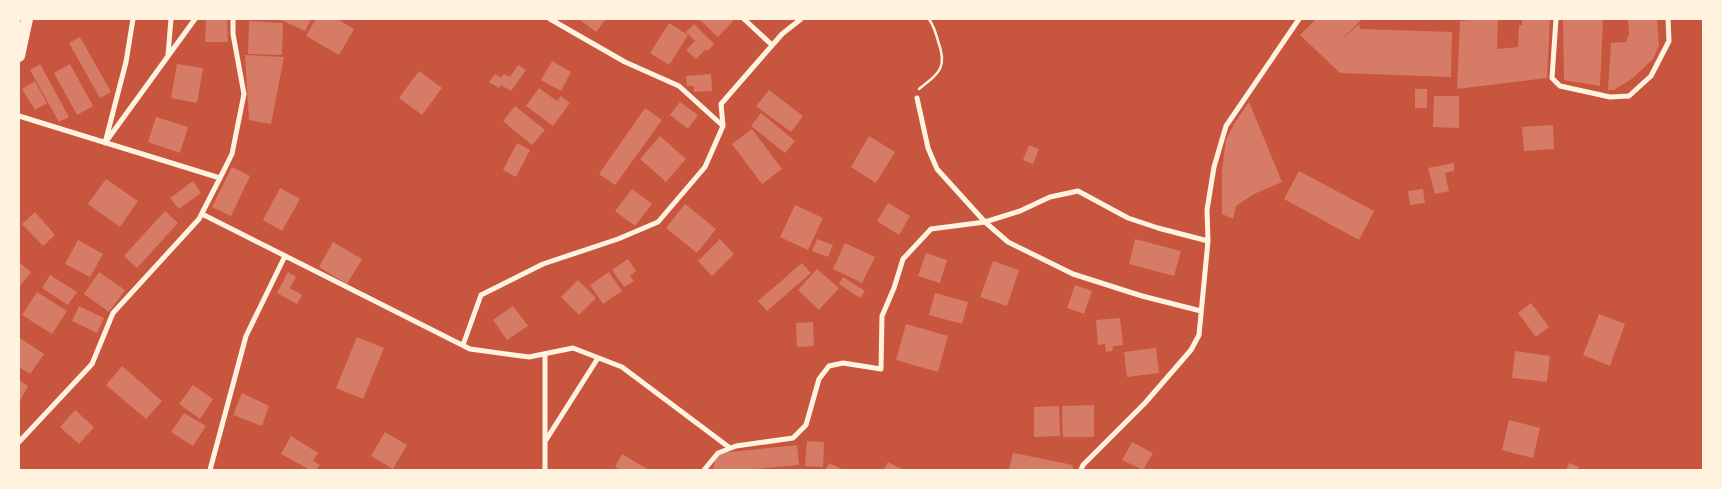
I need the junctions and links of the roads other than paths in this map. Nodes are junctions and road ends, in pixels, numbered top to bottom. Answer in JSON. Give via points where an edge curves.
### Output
{"nodes":[{"id":1,"x":27,"y":19,"type":"edge"},
{"id":2,"x":133,"y":19,"type":"edge"},
{"id":3,"x":171,"y":19,"type":"edge"},
{"id":4,"x":195,"y":19,"type":"edge"},
{"id":5,"x":233,"y":19,"type":"edge"},
{"id":6,"x":550,"y":19,"type":"edge"},
{"id":7,"x":744,"y":19,"type":"edge"},
{"id":8,"x":801,"y":19,"type":"edge"},
{"id":9,"x":1299,"y":19,"type":"edge"},
{"id":10,"x":1556,"y":19,"type":"edge"},
{"id":11,"x":1668,"y":19,"type":"edge"},
{"id":12,"x":772,"y":45,"type":"junction"},
{"id":13,"x":19,"y":56,"type":"edge"},
{"id":14,"x":168,"y":56,"type":"junction"},
{"id":15,"x":917,"y":96,"type":"road end"},
{"id":16,"x":19,"y":116,"type":"edge"},
{"id":17,"x":723,"y":126,"type":"junction"},
{"id":18,"x":105,"y":143,"type":"junction"},
{"id":19,"x":220,"y":178,"type":"junction"},
{"id":20,"x":202,"y":214,"type":"junction"},
{"id":21,"x":985,"y":222,"type":"junction"},
{"id":22,"x":1208,"y":241,"type":"junction"},
{"id":23,"x":285,"y":256,"type":"junction"},
{"id":24,"x":1201,"y":311,"type":"junction"},
{"id":25,"x":463,"y":345,"type":"junction"},
{"id":26,"x":545,"y":354,"type":"junction"},
{"id":27,"x":598,"y":358,"type":"junction"},
{"id":28,"x":546,"y":441,"type":"junction"},
{"id":29,"x":19,"y":442,"type":"edge"},
{"id":30,"x":730,"y":448,"type":"junction"},
{"id":31,"x":210,"y":470,"type":"edge"},
{"id":32,"x":545,"y":470,"type":"edge"},
{"id":33,"x":704,"y":470,"type":"edge"},
{"id":34,"x":1081,"y":470,"type":"edge"}],
"edges":[{"from":1,"to":13,"type":"main road"},
{"from":2,"to":18,"type":"street","via":[[126,62]]},
{"from":3,"to":14,"type":"street"},
{"from":4,"to":14,"type":"street"},
{"from":5,"to":19,"type":"street","via":[[232,34],[244,94],[232,154]]},
{"from":6,"to":17,"type":"street","via":[[625,62],[679,86]]},
{"from":7,"to":12,"type":"street"},
{"from":8,"to":12,"type":"street"},
{"from":9,"to":22,"type":"street","via":[[1226,126],[1214,167],[1207,210]]},
{"from":10,"to":11,"type":"street","via":[[1552,78],[1560,86],[1610,97],[1630,96],[1650,76],[1669,41]]},
{"from":12,"to":17,"type":"street","via":[[721,104]]},
{"from":14,"to":18,"type":"street"},
{"from":15,"to":21,"type":"street","via":[[928,148],[937,169]]},
{"from":16,"to":18,"type":"street"},
{"from":17,"to":25,"type":"street","via":[[705,167],[658,222],[543,264],[480,295]]},
{"from":18,"to":19,"type":"street"},
{"from":19,"to":20,"type":"street"},
{"from":20,"to":23,"type":"street"},
{"from":20,"to":29,"type":"street","via":[[113,312],[92,364]]},
{"from":21,"to":22,"type":"street","via":[[1078,191],[1128,218]]},
{"from":21,"to":24,"type":"street","via":[[1008,242],[1073,274]]},
{"from":21,"to":30,"type":"street","via":[[931,230],[903,259],[882,316],[881,369],[843,363],[829,366],[819,379],[806,425],[793,438]]},
{"from":22,"to":24,"type":"street"},
{"from":23,"to":25,"type":"street"},
{"from":23,"to":31,"type":"street","via":[[246,336]]},
{"from":24,"to":34,"type":"street","via":[[1199,335],[1191,350]]},
{"from":25,"to":26,"type":"street","via":[[470,349],[529,357]]},
{"from":26,"to":27,"type":"street","via":[[573,348]]},
{"from":26,"to":28,"type":"street"},
{"from":27,"to":28,"type":"street"},
{"from":27,"to":30,"type":"street","via":[[622,367]]},
{"from":28,"to":32,"type":"street"},
{"from":30,"to":33,"type":"street","via":[[718,452]]}]}
